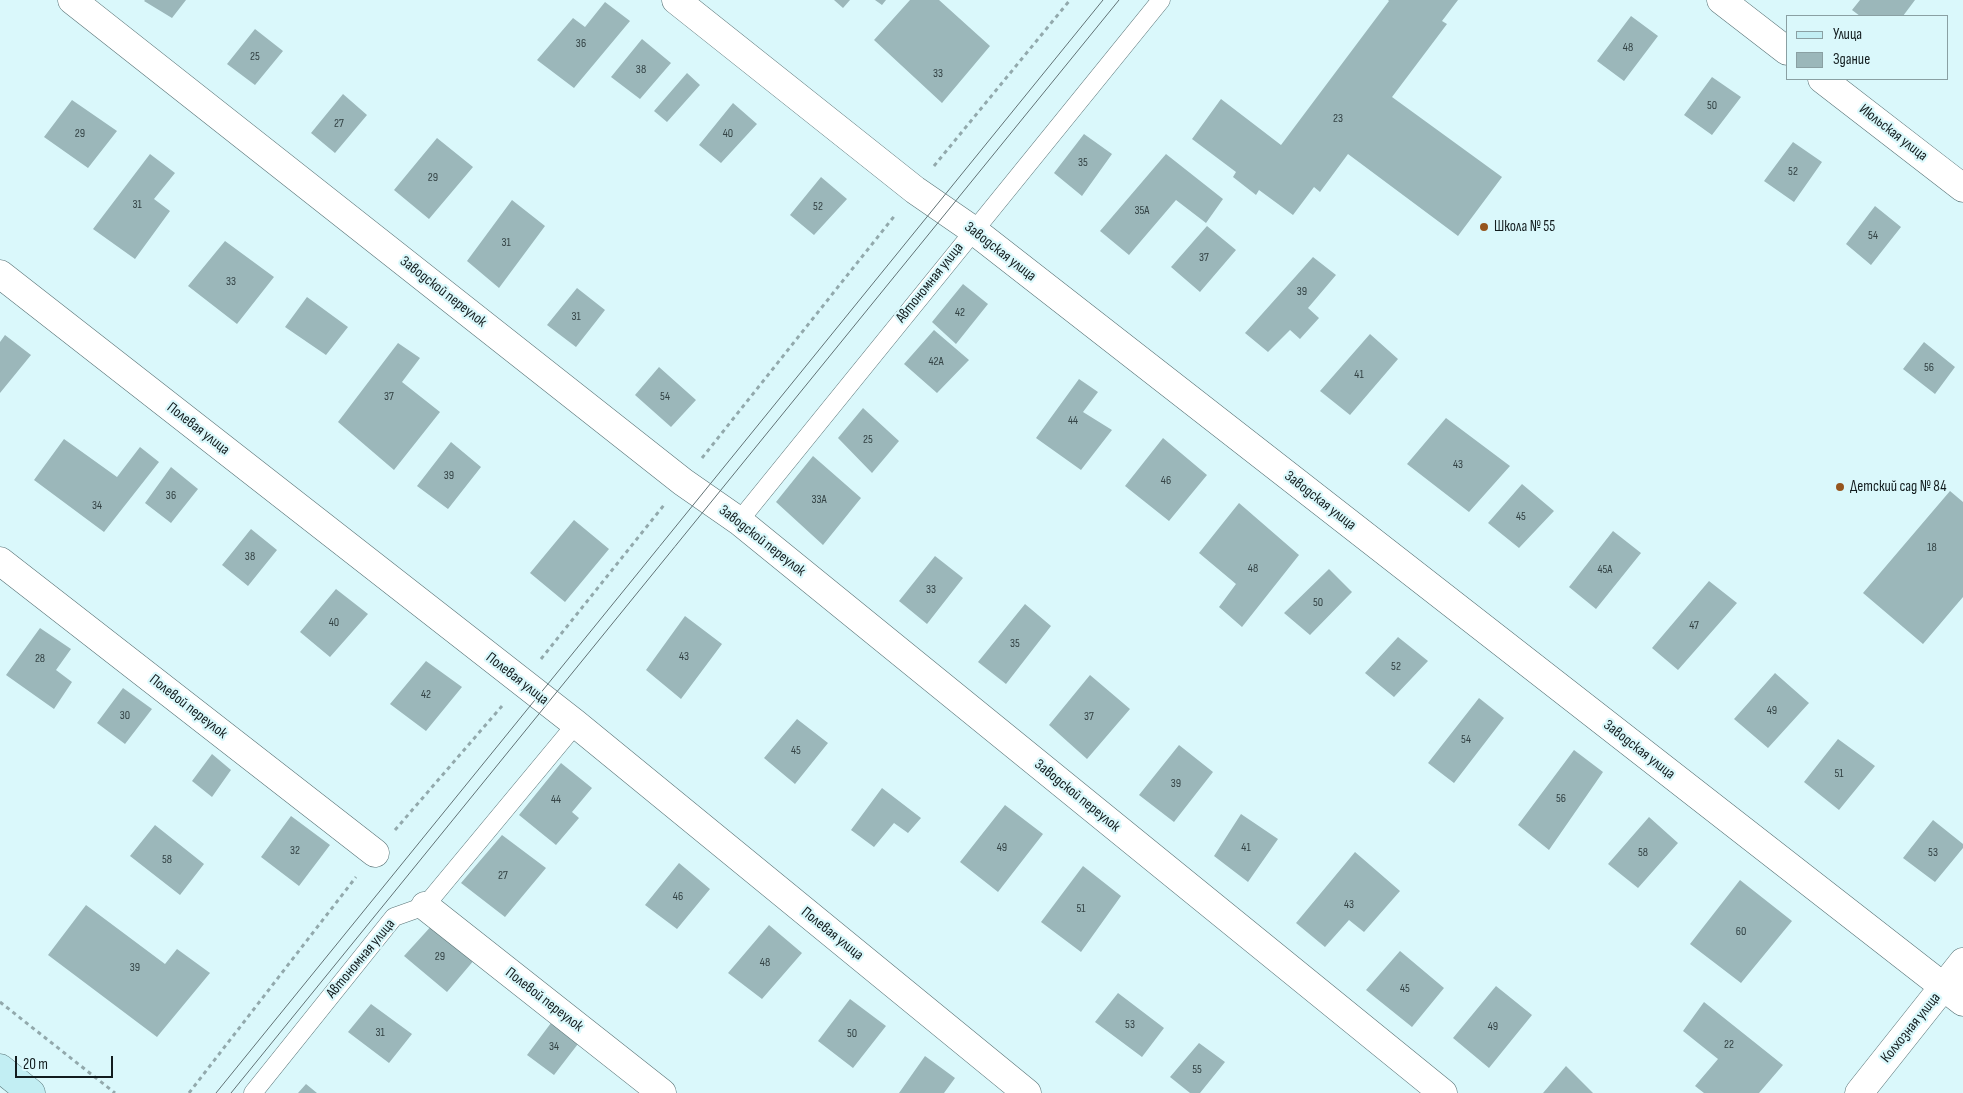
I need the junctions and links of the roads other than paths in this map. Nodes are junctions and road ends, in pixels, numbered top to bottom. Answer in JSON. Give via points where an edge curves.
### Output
{"nodes":[{"id":1,"x":72,"y":0,"type":"edge"},
{"id":2,"x":676,"y":0,"type":"edge"},
{"id":3,"x":1161,"y":0,"type":"edge"},
{"id":4,"x":1721,"y":0,"type":"edge"},
{"id":5,"x":1786,"y":50,"type":"edge"},
{"id":6,"x":1823,"y":80,"type":"edge"},
{"id":7,"x":1963,"y":188,"type":"edge"},
{"id":8,"x":973,"y":230,"type":"junction"},
{"id":9,"x":0,"y":274,"type":"edge"},
{"id":10,"x":739,"y":521,"type":"junction"},
{"id":11,"x":0,"y":561,"type":"edge"},
{"id":12,"x":576,"y":724,"type":"junction"},
{"id":13,"x":375,"y":853,"type":"road end"},
{"id":14,"x":425,"y":906,"type":"junction"},
{"id":15,"x":1963,"y":962,"type":"edge"},
{"id":16,"x":1953,"y":995,"type":"edge"},
{"id":17,"x":0,"y":1068,"type":"edge"},
{"id":18,"x":31,"y":1093,"type":"edge"},
{"id":19,"x":253,"y":1093,"type":"edge"},
{"id":20,"x":662,"y":1093,"type":"edge"},
{"id":21,"x":1027,"y":1093,"type":"edge"},
{"id":22,"x":1443,"y":1093,"type":"edge"},
{"id":23,"x":1859,"y":1093,"type":"edge"}],
"edges":[{"from":1,"to":10,"type":"street","name":"Заводской переулок","via":[[683,482]]},
{"from":2,"to":8,"type":"street","name":"Заводская улица","via":[[915,190]]},
{"from":3,"to":8,"type":"lane","name":"Автономная улица"},
{"from":4,"to":5,"type":"street"},
{"from":6,"to":7,"type":"street","name":"Июльская улица"},
{"from":8,"to":10,"type":"lane","name":"Автономная улица"},
{"from":8,"to":16,"type":"street","name":"Заводская улица"},
{"from":9,"to":12,"type":"street","name":"Полевая улица"},
{"from":10,"to":22,"type":"street","name":"Заводской переулок"},
{"from":11,"to":13,"type":"street","name":"Полевой переулок"},
{"from":12,"to":14,"type":"lane"},
{"from":12,"to":21,"type":"street","name":"Полевая улица"},
{"from":14,"to":19,"type":"lane","name":"Автономная улица","via":[[394,917]]},
{"from":14,"to":20,"type":"street","name":"Полевой переулок"},
{"from":15,"to":16,"type":"street","name":"Колхозная улица"},
{"from":16,"to":23,"type":"street","name":"Колхозная улица"},
{"from":17,"to":18,"type":"street"}]}
